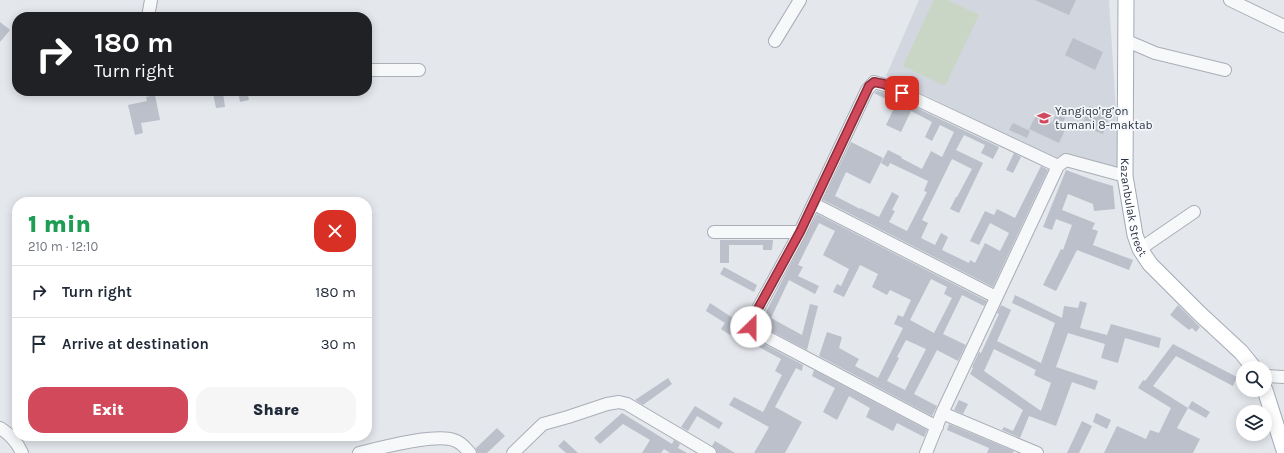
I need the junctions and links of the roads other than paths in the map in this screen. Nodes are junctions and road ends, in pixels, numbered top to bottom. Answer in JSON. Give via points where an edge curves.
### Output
{"nodes":[{"id":1,"x":151,"y":0,"type":"edge"},
{"id":2,"x":800,"y":0,"type":"edge"},
{"id":3,"x":1126,"y":0,"type":"edge"},
{"id":4,"x":1230,"y":0,"type":"edge"},
{"id":5,"x":149,"y":12,"type":"edge"},
{"id":6,"x":1284,"y":26,"type":"edge"},
{"id":7,"x":775,"y":41,"type":"dead end"},
{"id":8,"x":1127,"y":41,"type":"junction"},
{"id":9,"x":372,"y":70,"type":"edge"},
{"id":10,"x":419,"y":70,"type":"dead end"},
{"id":11,"x":1225,"y":70,"type":"dead end"},
{"id":12,"x":1058,"y":166,"type":"junction"},
{"id":13,"x":1125,"y":176,"type":"junction"},
{"id":14,"x":814,"y":204,"type":"junction"},
{"id":15,"x":1194,"y":212,"type":"dead end"},
{"id":16,"x":714,"y":232,"type":"dead end"},
{"id":17,"x":800,"y":232,"type":"junction"},
{"id":18,"x":1140,"y":249,"type":"junction"},
{"id":19,"x":996,"y":297,"type":"junction"},
{"id":20,"x":1248,"y":361,"type":"edge"},
{"id":21,"x":1272,"y":376,"type":"edge"},
{"id":22,"x":1284,"y":377,"type":"edge"},
{"id":23,"x":1267,"y":397,"type":"edge"},
{"id":24,"x":942,"y":413,"type":"junction"},
{"id":25,"x":0,"y":428,"type":"edge"},
{"id":26,"x":937,"y":428,"type":"junction"},
{"id":27,"x":12,"y":437,"type":"edge"},
{"id":28,"x":15,"y":441,"type":"edge"},
{"id":29,"x":1284,"y":450,"type":"edge"},
{"id":30,"x":22,"y":453,"type":"edge"},
{"id":31,"x":359,"y":453,"type":"edge"},
{"id":32,"x":470,"y":453,"type":"edge"},
{"id":33,"x":514,"y":453,"type":"edge"},
{"id":34,"x":710,"y":453,"type":"edge"},
{"id":35,"x":926,"y":453,"type":"edge"},
{"id":36,"x":1037,"y":453,"type":"edge"}],
"edges":[{"from":1,"to":5,"type":"street"},
{"from":2,"to":7,"type":"street"},
{"from":3,"to":8,"type":"main road","name":"Kazanbulak Street"},
{"from":4,"to":6,"type":"street"},
{"from":8,"to":11,"type":"street","via":[[1155,54]]},
{"from":8,"to":13,"type":"main road","name":"Kazanbulak Street"},
{"from":9,"to":10,"type":"street"},
{"from":12,"to":13,"type":"street","via":[[1066,160]]},
{"from":12,"to":14,"type":"street","via":[[888,86],[874,82],[867,90]]},
{"from":12,"to":19,"type":"street"},
{"from":13,"to":18,"type":"main road","name":"Kazanbulak Street","via":[[1135,235]]},
{"from":14,"to":17,"type":"street"},
{"from":14,"to":19,"type":"street"},
{"from":15,"to":18,"type":"street"},
{"from":16,"to":17,"type":"street"},
{"from":17,"to":26,"type":"street","via":[[754,316],[751,327],[759,334]]},
{"from":18,"to":20,"type":"main road","name":"Kazanbulak Street","via":[[1150,264]]},
{"from":19,"to":24,"type":"street"},
{"from":21,"to":22,"type":"street"},
{"from":23,"to":29,"type":"main road"},
{"from":24,"to":26,"type":"street"},
{"from":24,"to":36,"type":"street"},
{"from":25,"to":27,"type":"street"},
{"from":26,"to":35,"type":"street"},
{"from":28,"to":30,"type":"street"},
{"from":31,"to":32,"type":"street","via":[[409,442],[446,438],[457,441]]},
{"from":33,"to":34,"type":"street","via":[[543,424],[619,402],[627,404]]}]}
